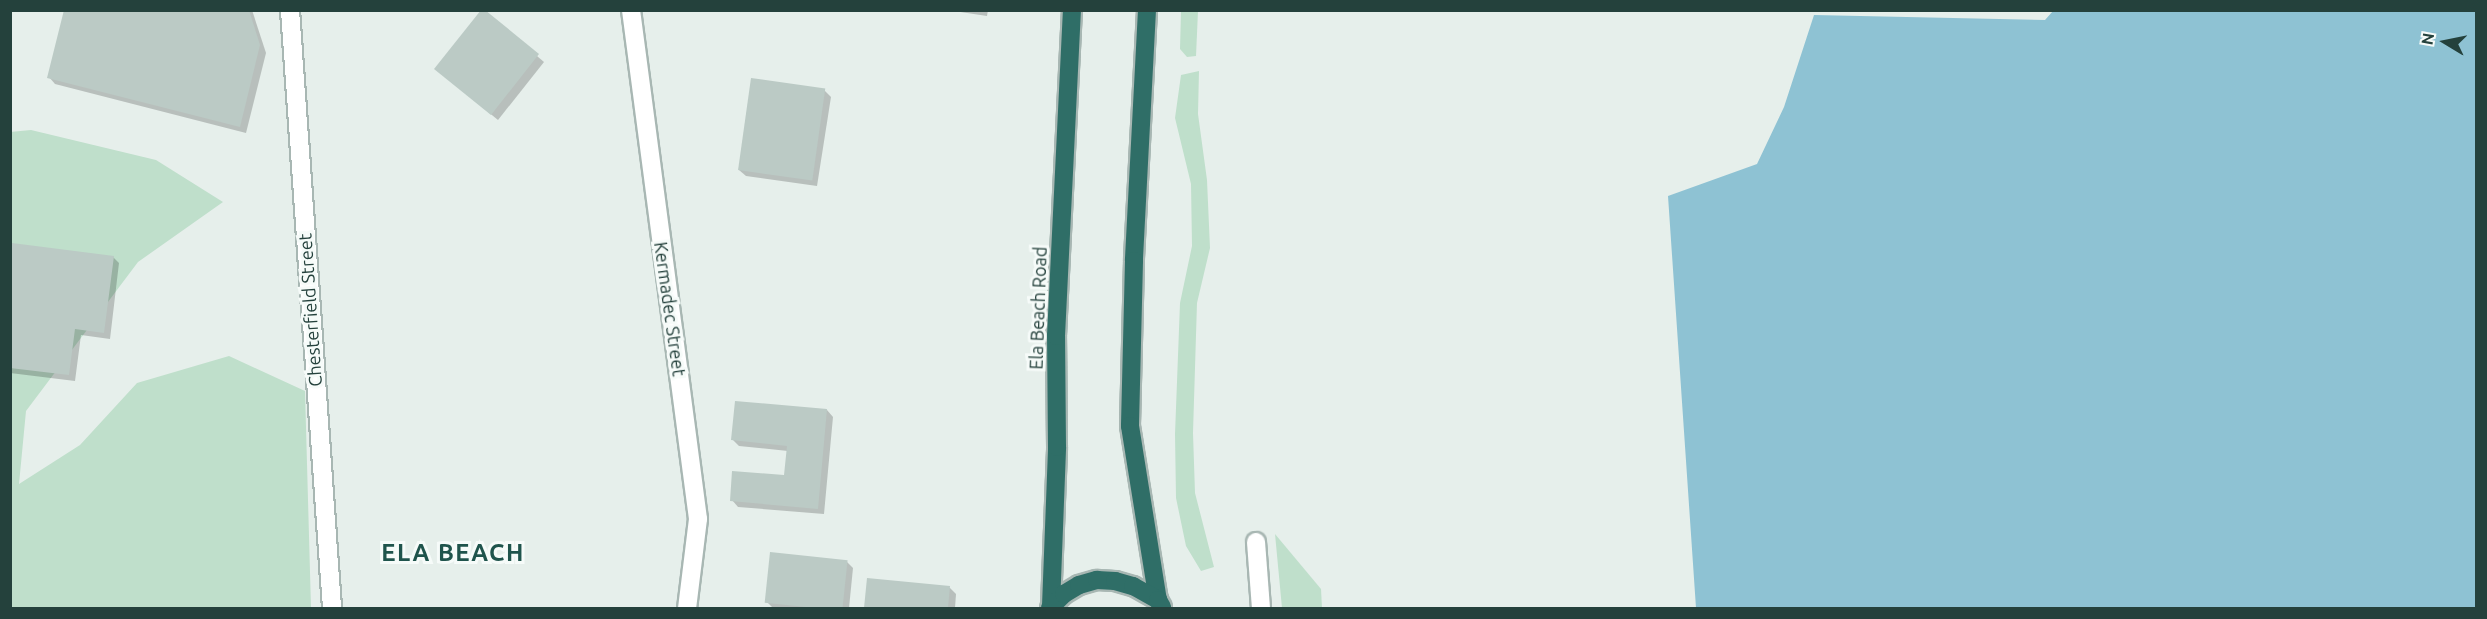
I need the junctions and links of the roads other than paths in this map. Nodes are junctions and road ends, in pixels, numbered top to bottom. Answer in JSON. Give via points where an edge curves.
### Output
{"nodes":[{"id":1,"x":290,"y":10,"type":"edge"},
{"id":2,"x":631,"y":10,"type":"edge"},
{"id":3,"x":1072,"y":10,"type":"edge"},
{"id":4,"x":1147,"y":10,"type":"edge"},
{"id":5,"x":1256,"y":542,"type":"dead end"},
{"id":6,"x":1160,"y":604,"type":"edge"},
{"id":7,"x":1050,"y":608,"type":"edge"},
{"id":8,"x":332,"y":609,"type":"edge"},
{"id":9,"x":687,"y":609,"type":"edge"},
{"id":10,"x":1261,"y":609,"type":"edge"}],
"edges":[{"from":1,"to":8,"type":"street","name":"Chesterfield Street"},
{"from":2,"to":9,"type":"street","name":"Kermadec Street","via":[[698,519]]},
{"from":3,"to":7,"type":"highway","name":"Ela Beach Road","via":[[1056,336],[1057,447]]},
{"from":4,"to":6,"type":"highway","via":[[1130,426]]},
{"from":5,"to":10,"type":"street"},
{"from":6,"to":7,"type":"highway","via":[[1133,586],[1097,580],[1072,589]]}]}
